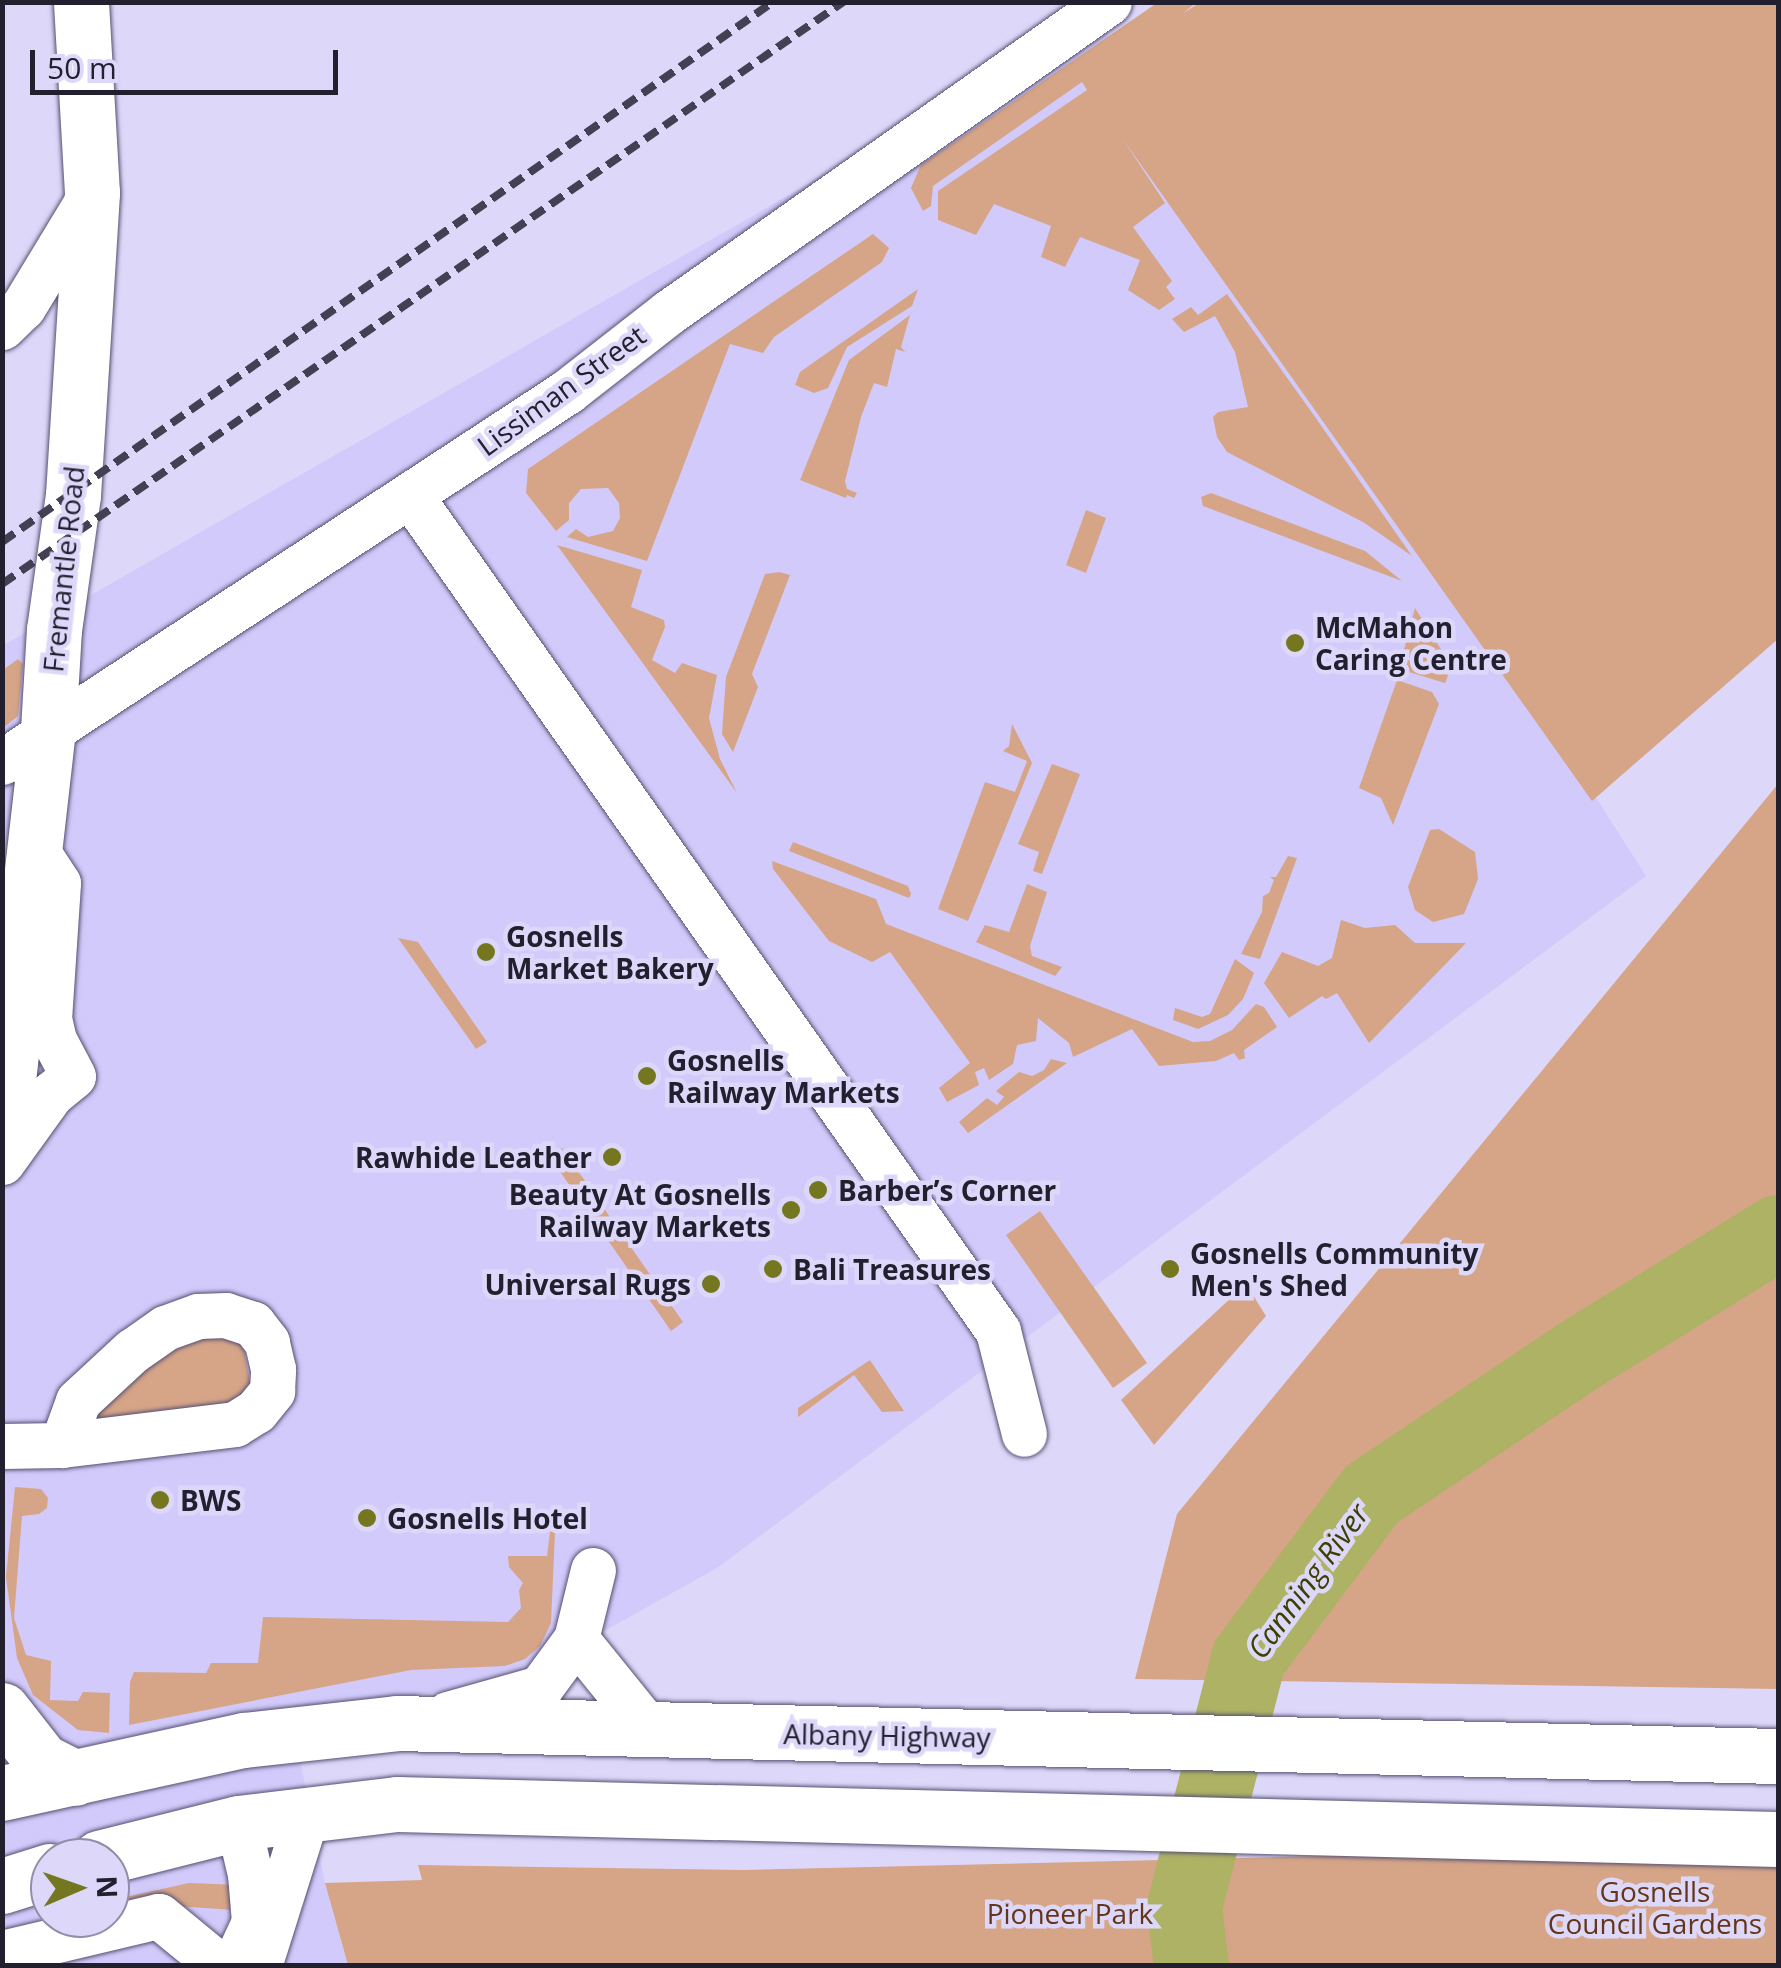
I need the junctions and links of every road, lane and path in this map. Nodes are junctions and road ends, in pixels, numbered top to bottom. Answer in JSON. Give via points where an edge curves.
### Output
{"nodes":[{"id":1,"x":81,"y":2,"type":"edge"},
{"id":2,"x":1110,"y":2,"type":"edge"},
{"id":3,"x":92,"y":193,"type":"junction"},
{"id":4,"x":2,"y":327,"type":"edge"},
{"id":5,"x":410,"y":494,"type":"junction"},
{"id":6,"x":48,"y":730,"type":"junction"},
{"id":7,"x":2,"y":762,"type":"edge"},
{"id":8,"x":18,"y":829,"type":"edge"},
{"id":9,"x":14,"y":933,"type":"edge"},
{"id":10,"x":2,"y":1133,"type":"edge"},
{"id":11,"x":2,"y":1162,"type":"edge"},
{"id":12,"x":1024,"y":1434,"type":"dead end"},
{"id":13,"x":62,"y":1445,"type":"dead end"},
{"id":14,"x":2,"y":1446,"type":"edge"},
{"id":15,"x":592,"y":1570,"type":"dead end"},
{"id":16,"x":576,"y":1639,"type":"junction"},
{"id":17,"x":2,"y":1710,"type":"edge"},
{"id":18,"x":397,"y":1724,"type":"junction"},
{"id":19,"x":648,"y":1729,"type":"junction"},
{"id":20,"x":1778,"y":1756,"type":"edge"},
{"id":21,"x":75,"y":1778,"type":"junction"},
{"id":22,"x":2,"y":1794,"type":"edge"},
{"id":23,"x":308,"y":1811,"type":"junction"},
{"id":24,"x":238,"y":1823,"type":"junction"},
{"id":25,"x":1778,"y":1839,"type":"edge"},
{"id":26,"x":130,"y":1850,"type":"edge"},
{"id":27,"x":30,"y":1877,"type":"edge"},
{"id":28,"x":2,"y":1886,"type":"edge"},
{"id":29,"x":2,"y":1953,"type":"edge"},
{"id":30,"x":220,"y":1966,"type":"edge"},
{"id":31,"x":234,"y":1966,"type":"edge"},
{"id":32,"x":258,"y":1966,"type":"edge"}],
"edges":[{"from":1,"to":3,"type":"main road","name":"Fremantle Road"},
{"from":2,"to":5,"type":"street","name":"Lissiman Street","via":[[668,312],[568,392]]},
{"from":3,"to":4,"type":"street","via":[[23,307]]},
{"from":3,"to":6,"type":"main road","name":"Fremantle Road","via":[[74,495],[54,630]]},
{"from":5,"to":6,"type":"street","name":"Lissiman Street"},
{"from":5,"to":12,"type":"street","via":[[998,1331]]},
{"from":6,"to":7,"type":"street","name":"Lissiman Street"},
{"from":6,"to":8,"type":"main road","name":"Fremantle Road"},
{"from":8,"to":9,"type":"main road","name":"Fremantle Road"},
{"from":8,"to":11,"type":"street","via":[[58,883],[50,1019],[72,1076]]},
{"from":9,"to":10,"type":"main road","name":"Fremantle Road"},
{"from":13,"to":14,"type":"street"},
{"from":15,"to":16,"type":"street"},
{"from":16,"to":18,"type":"street","via":[[540,1688]]},
{"from":16,"to":19,"type":"street"},
{"from":17,"to":21,"type":"main road","via":[[42,1761]]},
{"from":18,"to":19,"type":"main road","name":"Albany Highway"},
{"from":18,"to":21,"type":"main road","name":"Albany Highway","via":[[244,1740]]},
{"from":19,"to":20,"type":"main road","name":"Albany Highway"},
{"from":21,"to":22,"type":"main road","name":"Albany Highway"},
{"from":23,"to":24,"type":"main road"},
{"from":23,"to":25,"type":"main road","via":[[493,1803]]},
{"from":23,"to":32,"type":"street"},
{"from":24,"to":26,"type":"main road"},
{"from":24,"to":31,"type":"street","via":[[254,1922]]},
{"from":27,"to":28,"type":"main road"},
{"from":29,"to":30,"type":"street","via":[[158,1916]]}]}
